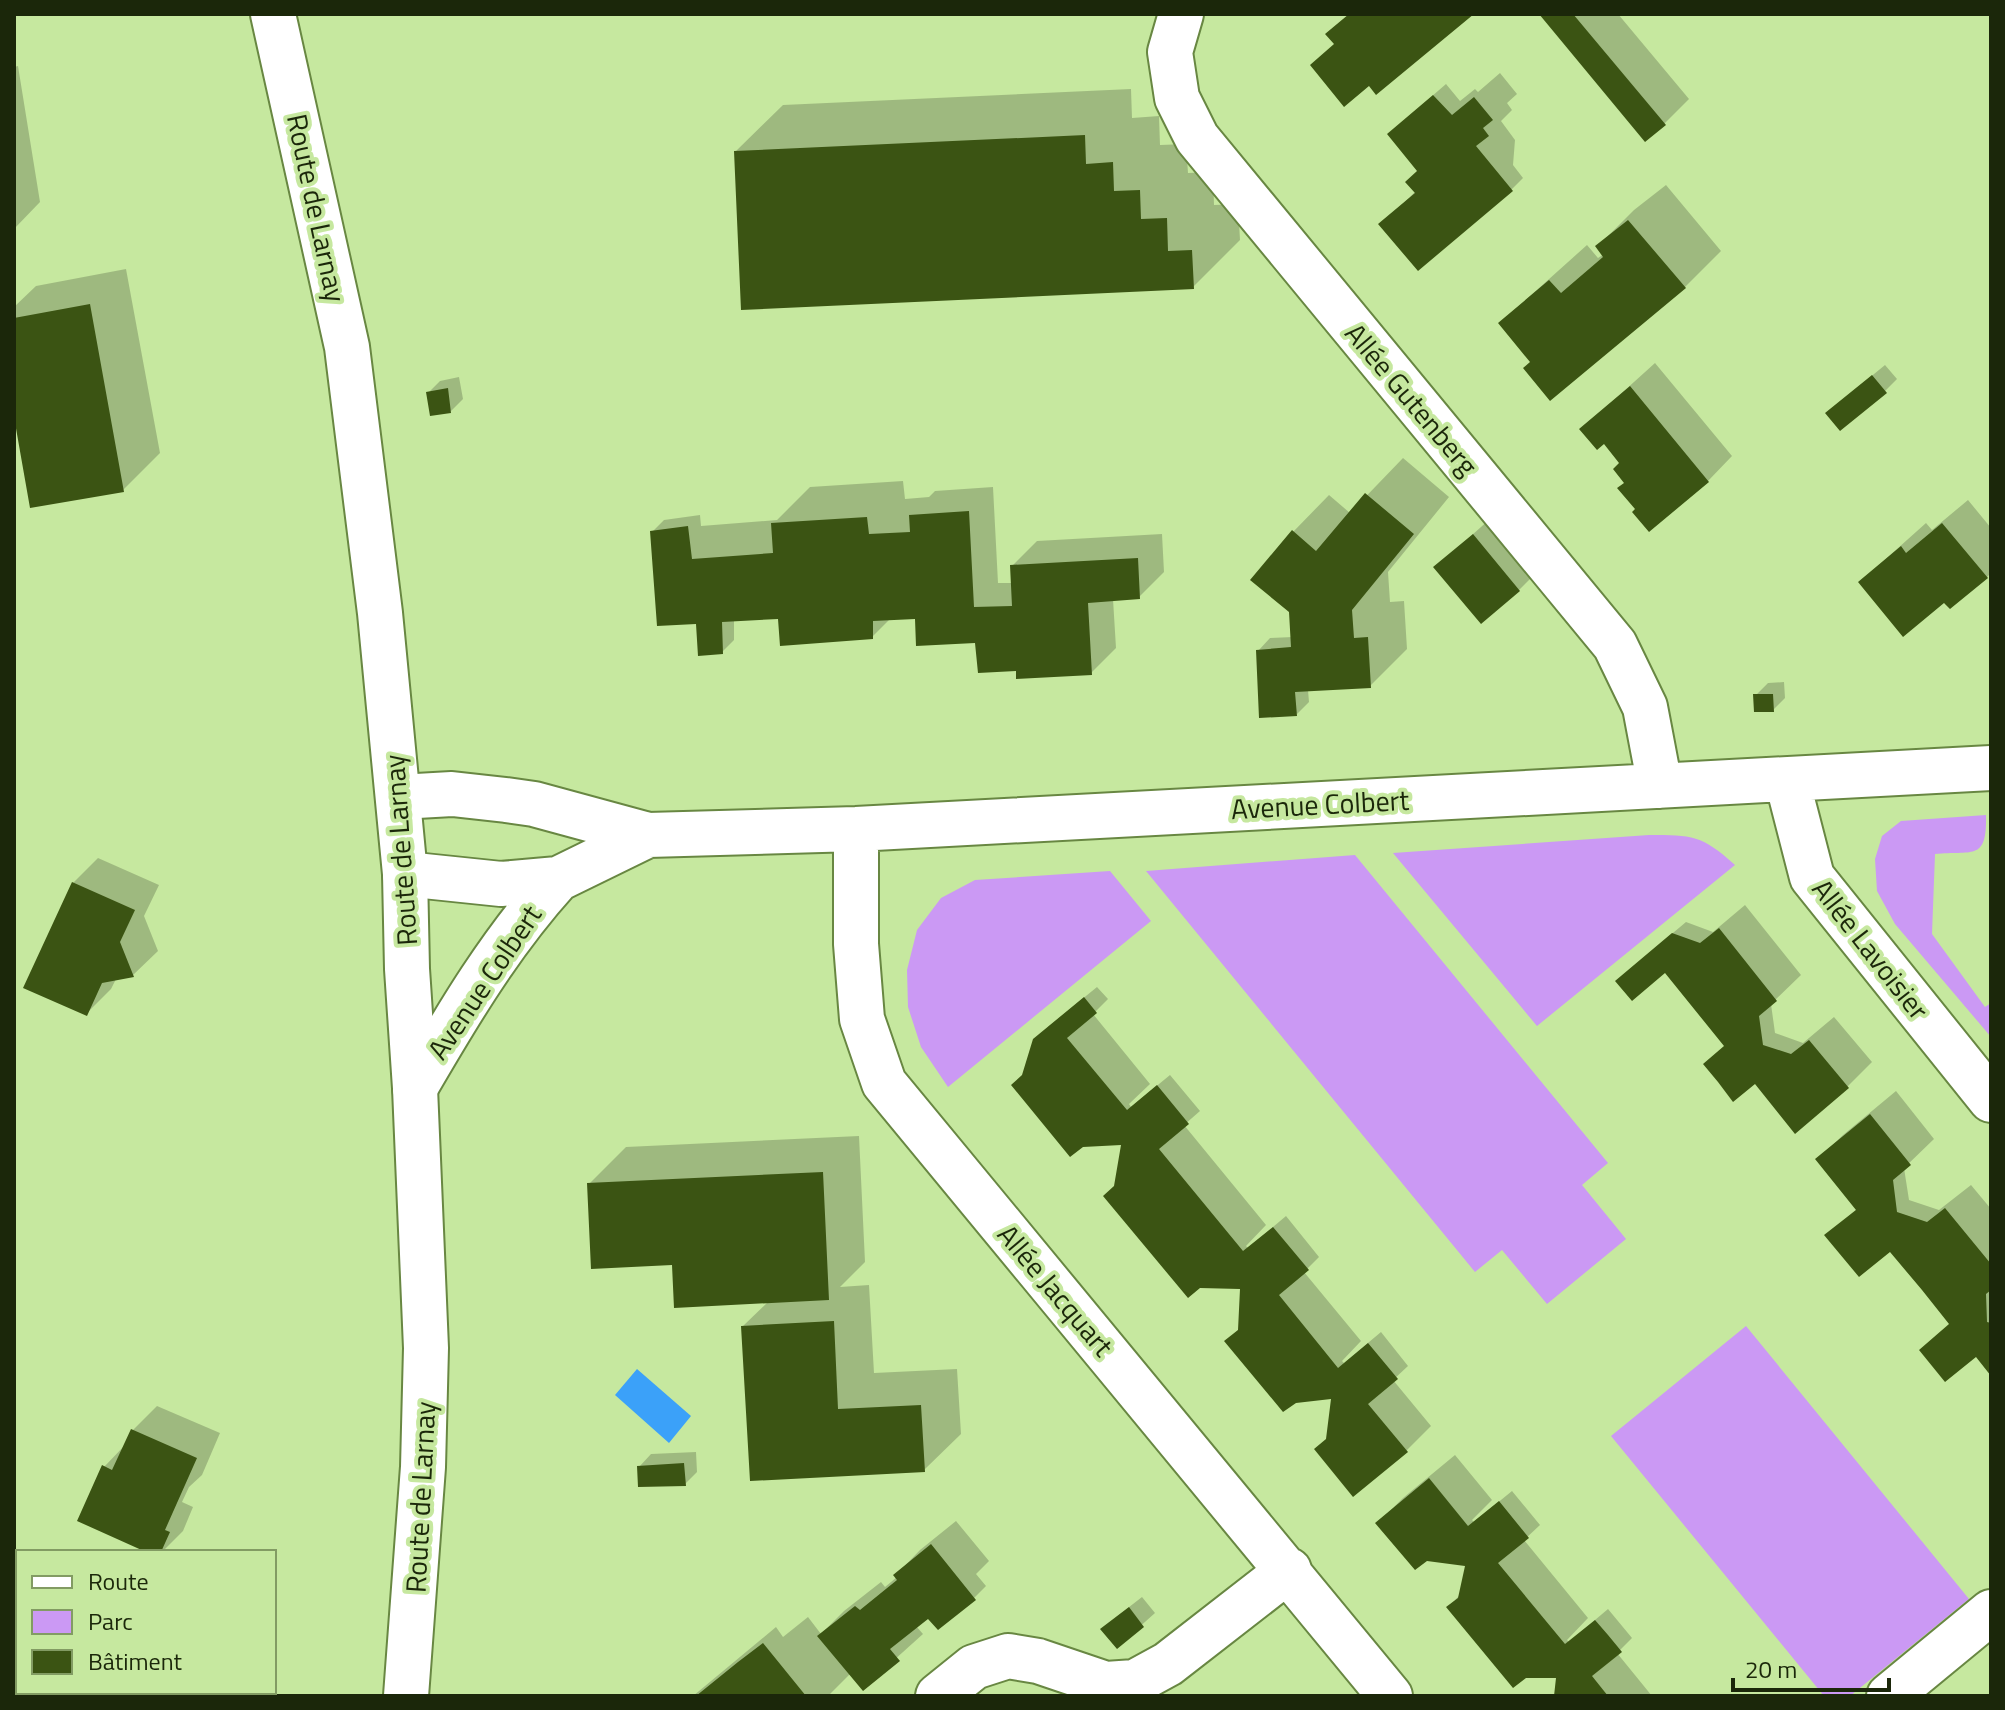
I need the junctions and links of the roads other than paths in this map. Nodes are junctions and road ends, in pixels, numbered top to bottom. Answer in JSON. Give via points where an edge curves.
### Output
{"nodes":[{"id":1,"x":273,"y":14,"type":"edge"},
{"id":2,"x":1181,"y":14,"type":"edge"},
{"id":3,"x":1991,"y":768,"type":"edge"},
{"id":4,"x":1787,"y":780,"type":"junction"},
{"id":5,"x":1660,"y":786,"type":"junction"},
{"id":6,"x":399,"y":797,"type":"junction"},
{"id":7,"x":856,"y":829,"type":"junction"},
{"id":8,"x":648,"y":835,"type":"junction"},
{"id":9,"x":405,"y":874,"type":"junction"},
{"id":10,"x":558,"y":879,"type":"junction"},
{"id":11,"x":415,"y":1088,"type":"junction"},
{"id":12,"x":1991,"y":1100,"type":"edge"},
{"id":13,"x":1289,"y":1570,"type":"junction"},
{"id":14,"x":1991,"y":1612,"type":"edge"},
{"id":15,"x":406,"y":1696,"type":"edge"},
{"id":16,"x":938,"y":1696,"type":"edge"},
{"id":17,"x":1390,"y":1696,"type":"edge"},
{"id":18,"x":1889,"y":1696,"type":"edge"}],
"edges":[{"from":1,"to":6,"type":"street","name":"Route de Larnay","via":[[347,347]]},
{"from":2,"to":5,"type":"street","name":"Allée Gutenberg","via":[[1170,52],[1177,98],[1197,138],[1615,645],[1645,707]]},
{"from":3,"to":4,"type":"street","name":"Avenue Colbert"},
{"from":4,"to":5,"type":"street","name":"Avenue Colbert"},
{"from":4,"to":12,"type":"street","name":"Allée Lavoisier","via":[[1812,877]]},
{"from":5,"to":7,"type":"street","name":"Avenue Colbert"},
{"from":6,"to":8,"type":"street","name":"Avenue Colbert","via":[[452,794],[534,804]]},
{"from":6,"to":9,"type":"street","name":"Route de Larnay"},
{"from":7,"to":8,"type":"street","name":"Avenue Colbert"},
{"from":7,"to":13,"type":"street","name":"Allée Jacquart","via":[[862,1019],[884,1083]]},
{"from":8,"to":10,"type":"street","name":"Avenue Colbert"},
{"from":9,"to":10,"type":"street","name":"Avenue Colbert","via":[[501,884]]},
{"from":9,"to":11,"type":"street","name":"Route de Larnay"},
{"from":10,"to":11,"type":"street","name":"Avenue Colbert","via":[[502,946]]},
{"from":11,"to":15,"type":"street","name":"Route de Larnay","via":[[426,1348]]},
{"from":13,"to":16,"type":"street","via":[[1168,1664],[1135,1682],[1106,1684],[1008,1656],[974,1667]]},
{"from":13,"to":17,"type":"street","name":"Allée Jacquart"},
{"from":14,"to":18,"type":"street"}]}
